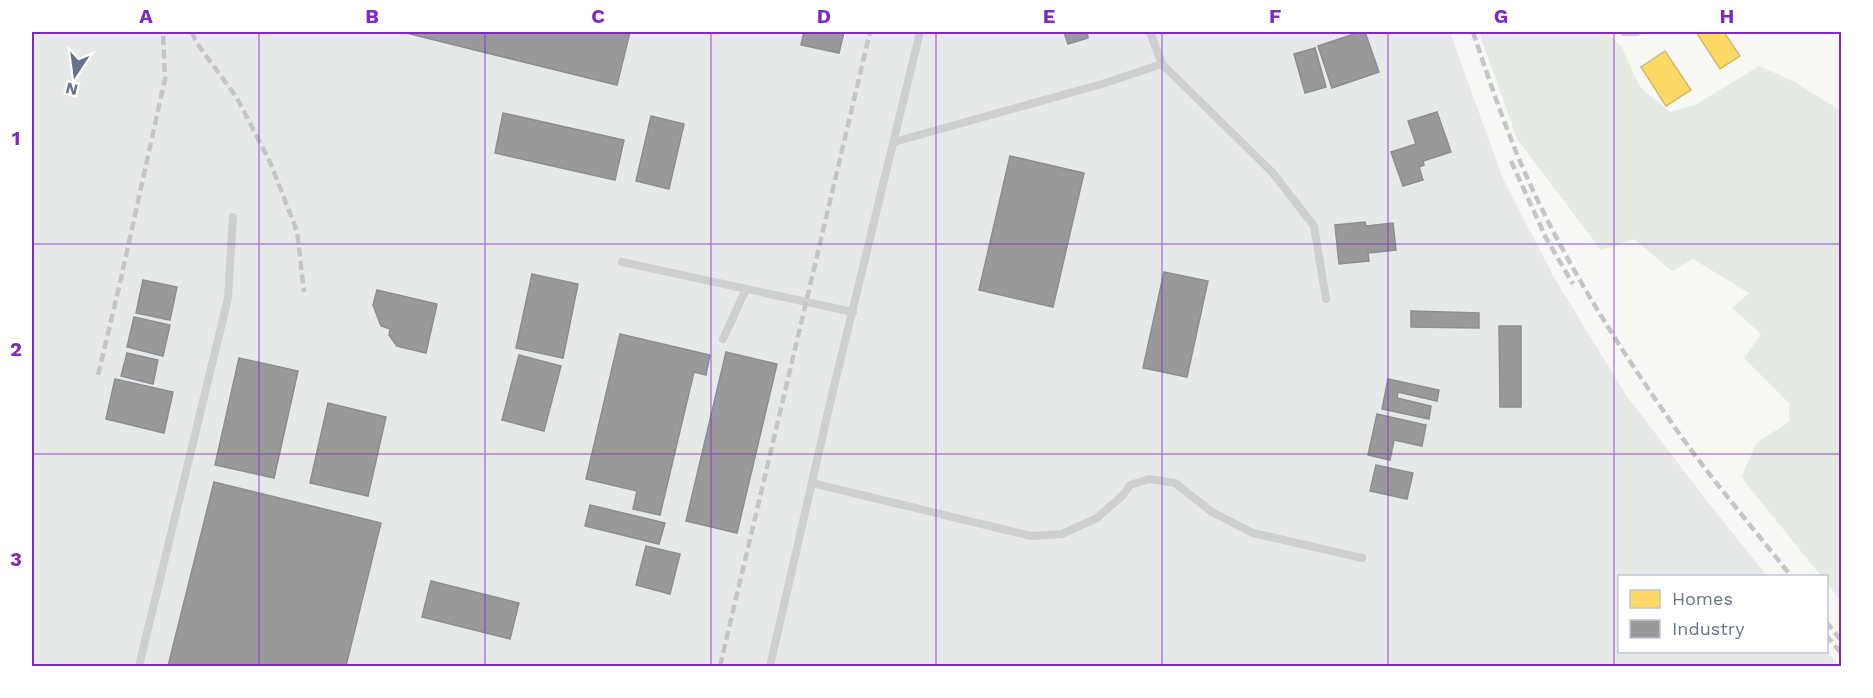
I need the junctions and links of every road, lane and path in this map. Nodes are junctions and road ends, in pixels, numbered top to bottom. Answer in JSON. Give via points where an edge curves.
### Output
{"nodes":[{"id":1,"x":920,"y":32,"type":"edge"},
{"id":2,"x":1150,"y":32,"type":"edge"},
{"id":3,"x":1624,"y":32,"type":"edge"},
{"id":4,"x":1637,"y":32,"type":"edge"},
{"id":5,"x":1162,"y":64,"type":"junction"},
{"id":6,"x":894,"y":142,"type":"junction"},
{"id":7,"x":232,"y":217,"type":"dead end"},
{"id":8,"x":622,"y":262,"type":"dead end"},
{"id":9,"x":746,"y":289,"type":"junction"},
{"id":10,"x":1326,"y":299,"type":"dead end"},
{"id":11,"x":853,"y":312,"type":"junction"},
{"id":12,"x":723,"y":339,"type":"dead end"},
{"id":13,"x":812,"y":483,"type":"junction"},
{"id":14,"x":1362,"y":558,"type":"dead end"},
{"id":15,"x":139,"y":666,"type":"edge"},
{"id":16,"x":770,"y":666,"type":"edge"}],
"edges":[{"from":1,"to":6,"type":"lane"},
{"from":2,"to":5,"type":"lane"},
{"from":3,"to":4,"type":"lane"},
{"from":5,"to":6,"type":"lane"},
{"from":5,"to":10,"type":"lane","via":[[1272,172],[1314,226]]},
{"from":6,"to":11,"type":"lane"},
{"from":7,"to":15,"type":"lane","via":[[228,298]]},
{"from":8,"to":9,"type":"lane"},
{"from":9,"to":11,"type":"lane"},
{"from":9,"to":12,"type":"lane"},
{"from":11,"to":13,"type":"lane"},
{"from":13,"to":14,"type":"lane","via":[[1031,536],[1062,534],[1097,518],[1130,485],[1149,479],[1175,483],[1212,512],[1253,533]]},
{"from":13,"to":16,"type":"lane"}]}
